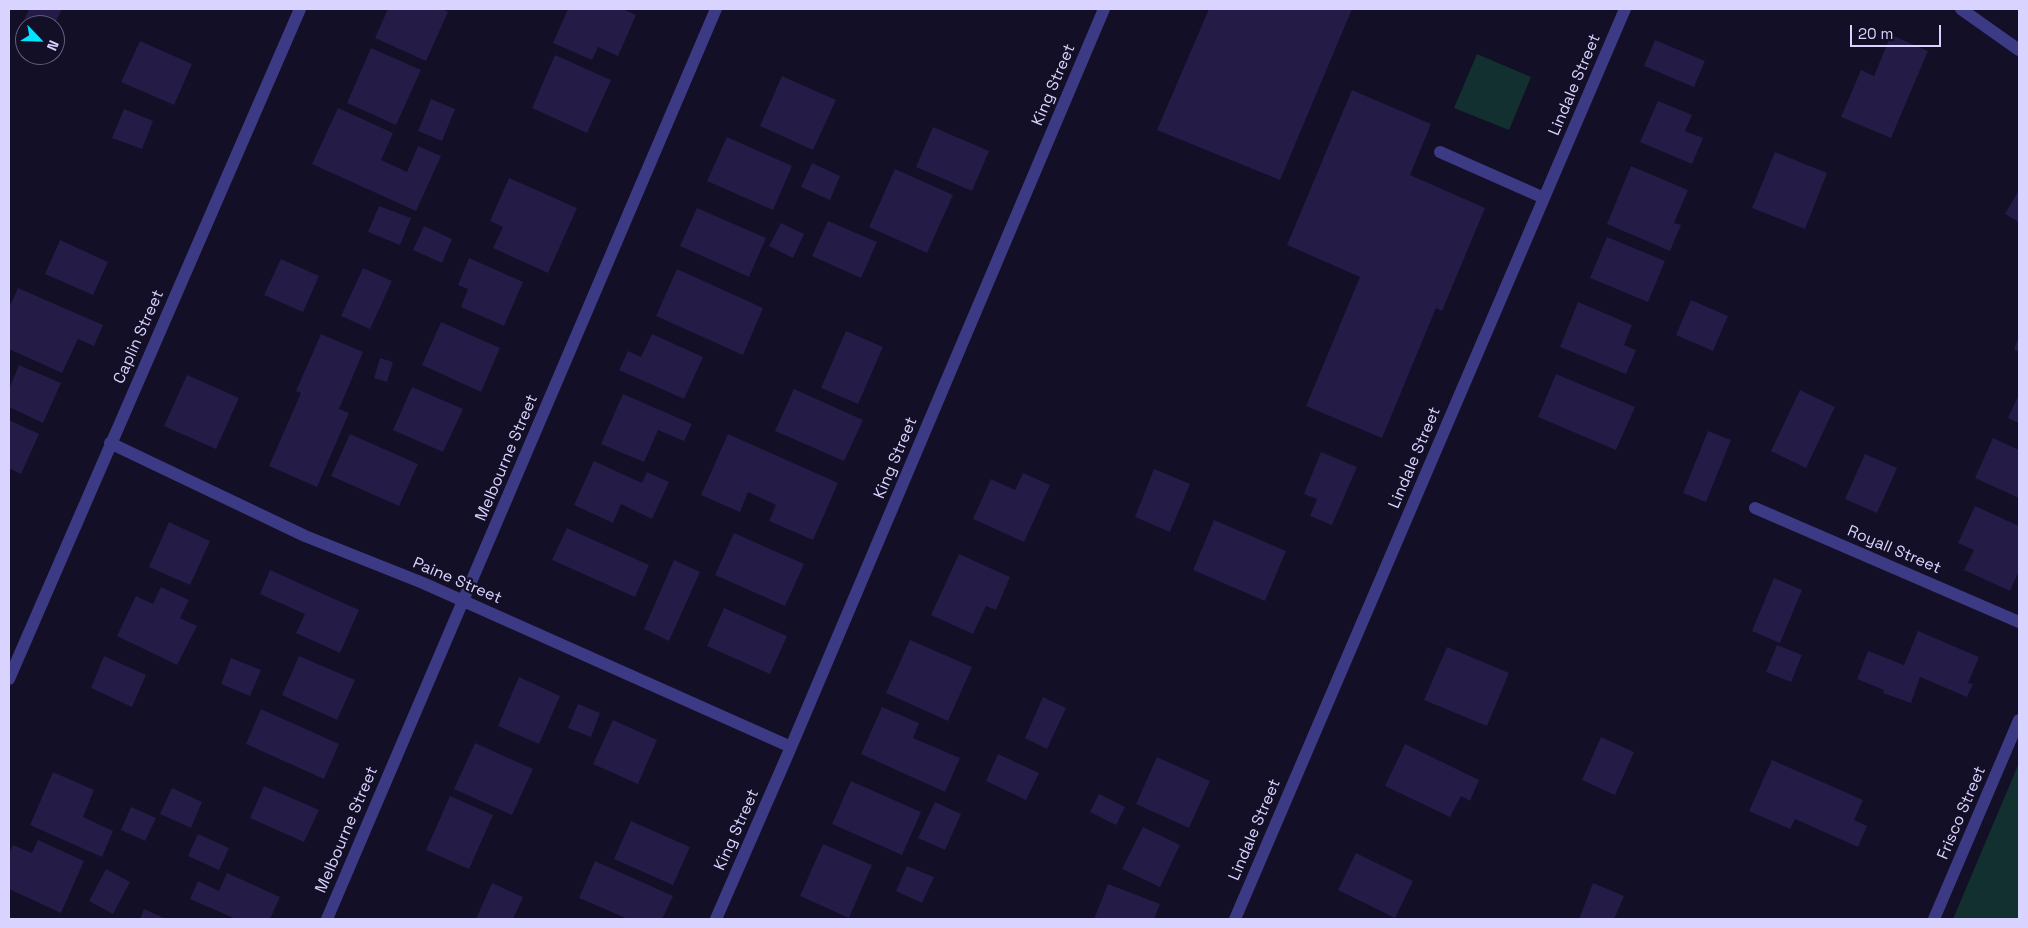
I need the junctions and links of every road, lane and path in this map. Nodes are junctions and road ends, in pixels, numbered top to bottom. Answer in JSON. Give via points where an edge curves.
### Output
{"nodes":[{"id":1,"x":300,"y":9,"type":"edge"},
{"id":2,"x":716,"y":9,"type":"edge"},
{"id":3,"x":1104,"y":9,"type":"edge"},
{"id":4,"x":1625,"y":9,"type":"edge"},
{"id":5,"x":1961,"y":9,"type":"edge"},
{"id":6,"x":2019,"y":50,"type":"edge"},
{"id":7,"x":1440,"y":152,"type":"dead end"},
{"id":8,"x":1544,"y":198,"type":"junction"},
{"id":9,"x":110,"y":443,"type":"junction"},
{"id":10,"x":1755,"y":508,"type":"dead end"},
{"id":11,"x":463,"y":601,"type":"junction"},
{"id":12,"x":2019,"y":622,"type":"edge"},
{"id":13,"x":9,"y":679,"type":"edge"},
{"id":14,"x":2019,"y":720,"type":"edge"},
{"id":15,"x":791,"y":747,"type":"junction"},
{"id":16,"x":327,"y":919,"type":"edge"},
{"id":17,"x":716,"y":919,"type":"edge"},
{"id":18,"x":1235,"y":919,"type":"edge"},
{"id":19,"x":1934,"y":919,"type":"edge"}],
"edges":[{"from":1,"to":9,"type":"street","name":"Caplin Street"},
{"from":2,"to":11,"type":"street","name":"Melbourne Street"},
{"from":3,"to":15,"type":"street","name":"King Street"},
{"from":4,"to":8,"type":"street","name":"Lindale Street"},
{"from":5,"to":6,"type":"street"},
{"from":7,"to":8,"type":"street"},
{"from":8,"to":18,"type":"street","name":"Lindale Street"},
{"from":9,"to":11,"type":"street","name":"Paine Street","via":[[305,536]]},
{"from":9,"to":13,"type":"street","name":"Caplin Street"},
{"from":10,"to":12,"type":"street","name":"Royall Street"},
{"from":11,"to":15,"type":"street","name":"Paine Street"},
{"from":11,"to":16,"type":"street","name":"Melbourne Street"},
{"from":14,"to":19,"type":"street","name":"Frisco Street"},
{"from":15,"to":17,"type":"street","name":"King Street"}]}
